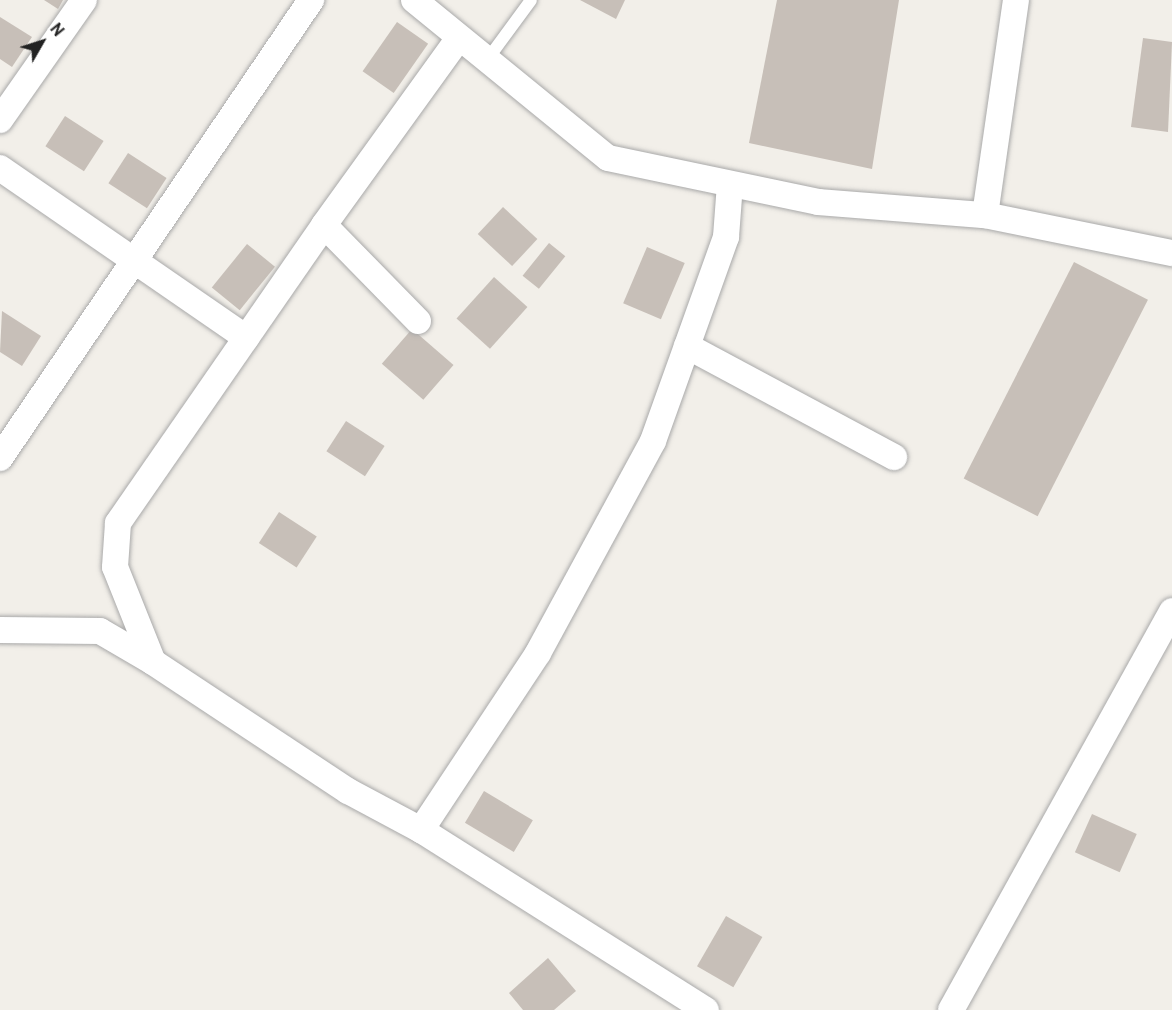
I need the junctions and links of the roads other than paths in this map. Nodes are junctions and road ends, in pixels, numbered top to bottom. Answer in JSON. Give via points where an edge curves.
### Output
{"nodes":[{"id":1,"x":84,"y":0,"type":"edge"},
{"id":2,"x":311,"y":0,"type":"edge"},
{"id":3,"x":414,"y":0,"type":"edge"},
{"id":4,"x":531,"y":0,"type":"edge"},
{"id":5,"x":1016,"y":0,"type":"edge"},
{"id":6,"x":458,"y":39,"type":"junction"},
{"id":7,"x":487,"y":60,"type":"junction"},
{"id":8,"x":0,"y":120,"type":"edge"},
{"id":9,"x":0,"y":168,"type":"edge"},
{"id":10,"x":730,"y":184,"type":"junction"},
{"id":11,"x":985,"y":215,"type":"junction"},
{"id":12,"x":324,"y":225,"type":"junction"},
{"id":13,"x":1172,"y":250,"type":"edge"},
{"id":14,"x":130,"y":261,"type":"junction"},
{"id":15,"x":418,"y":321,"type":"dead end"},
{"id":16,"x":246,"y":338,"type":"junction"},
{"id":17,"x":687,"y":346,"type":"junction"},
{"id":18,"x":894,"y":457,"type":"dead end"},
{"id":19,"x":0,"y":458,"type":"edge"},
{"id":20,"x":1172,"y":612,"type":"edge"},
{"id":21,"x":0,"y":630,"type":"edge"},
{"id":22,"x":153,"y":662,"type":"junction"},
{"id":23,"x":421,"y":830,"type":"junction"},
{"id":24,"x":706,"y":1010,"type":"edge"},
{"id":25,"x":951,"y":1010,"type":"edge"}],
"edges":[{"from":1,"to":8,"type":"street"},
{"from":2,"to":14,"type":"street"},
{"from":3,"to":6,"type":"street"},
{"from":4,"to":7,"type":"lane"},
{"from":5,"to":11,"type":"street"},
{"from":6,"to":7,"type":"street"},
{"from":6,"to":12,"type":"street"},
{"from":7,"to":10,"type":"street","via":[[608,158]]},
{"from":9,"to":14,"type":"street"},
{"from":10,"to":11,"type":"street","via":[[818,202]]},
{"from":10,"to":17,"type":"street","via":[[726,237]]},
{"from":11,"to":13,"type":"street"},
{"from":12,"to":15,"type":"street"},
{"from":12,"to":16,"type":"street"},
{"from":14,"to":16,"type":"street"},
{"from":14,"to":19,"type":"street"},
{"from":16,"to":22,"type":"street","via":[[118,523],[115,567]]},
{"from":17,"to":18,"type":"street"},
{"from":17,"to":23,"type":"street","via":[[653,441],[538,653]]},
{"from":20,"to":25,"type":"street"},
{"from":21,"to":22,"type":"street","via":[[100,631]]},
{"from":22,"to":23,"type":"street","via":[[348,791]]},
{"from":23,"to":24,"type":"street"}]}
